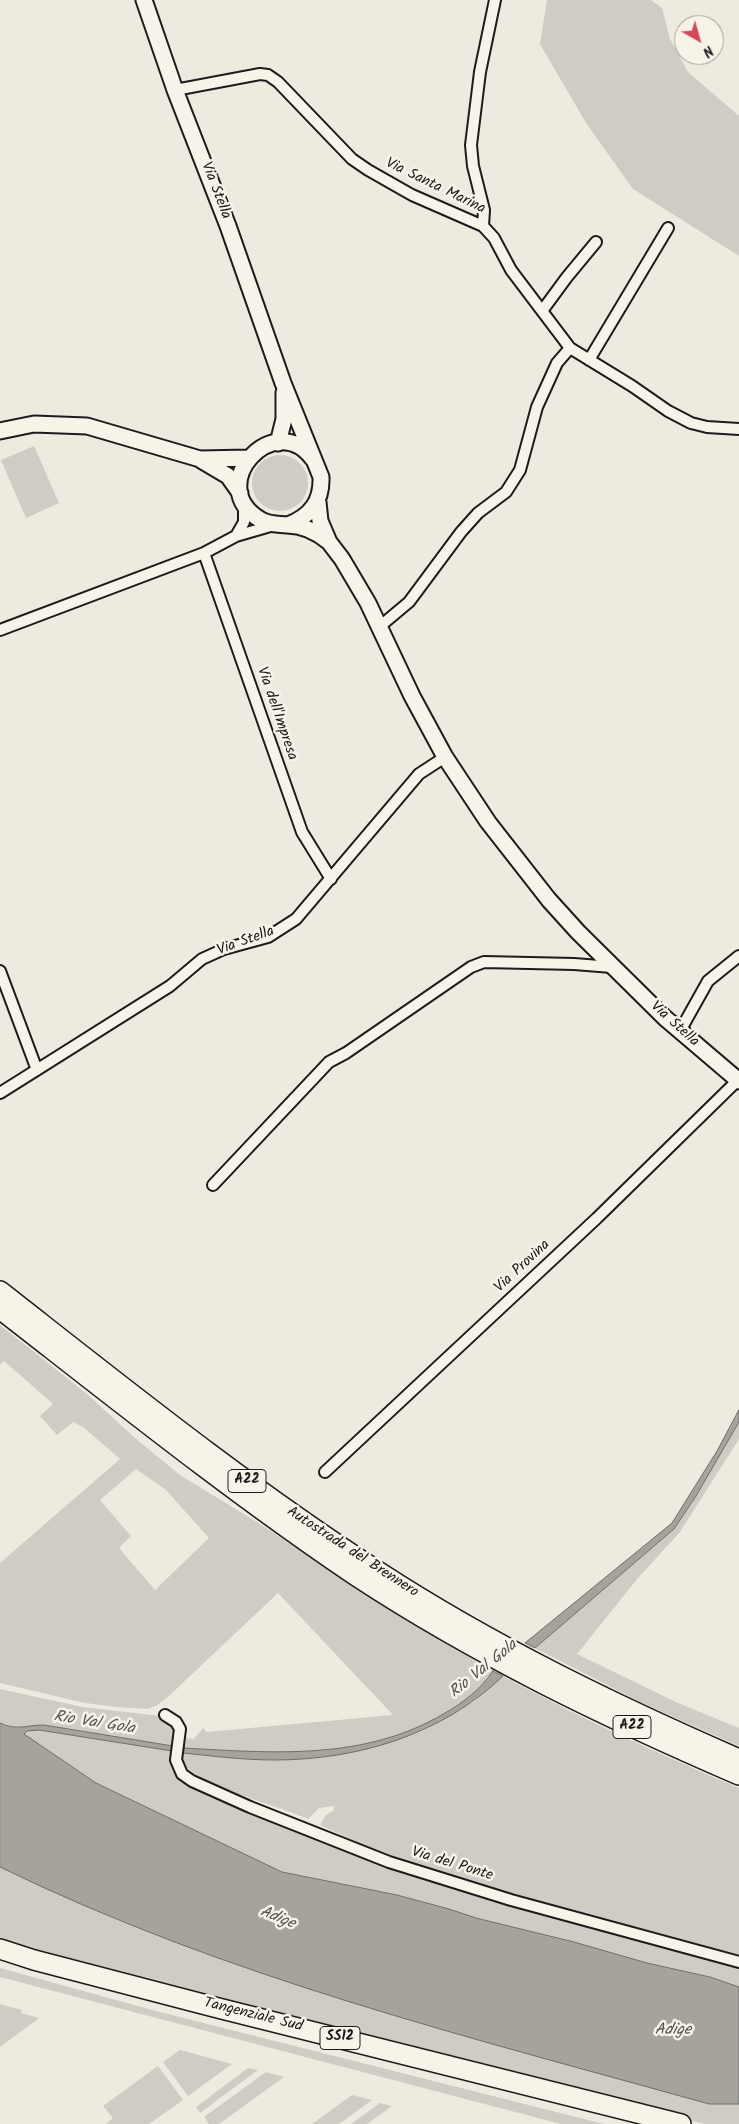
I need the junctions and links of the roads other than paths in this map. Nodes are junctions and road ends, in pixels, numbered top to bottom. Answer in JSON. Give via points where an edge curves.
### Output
{"nodes":[{"id":1,"x":144,"y":0,"type":"edge"},
{"id":2,"x":494,"y":0,"type":"edge"},
{"id":3,"x":175,"y":90,"type":"junction"},
{"id":4,"x":483,"y":226,"type":"junction"},
{"id":5,"x":668,"y":228,"type":"dead end"},
{"id":6,"x":596,"y":242,"type":"dead end"},
{"id":7,"x":542,"y":311,"type":"junction"},
{"id":8,"x":570,"y":348,"type":"junction"},
{"id":9,"x":589,"y":360,"type":"junction"},
{"id":10,"x":284,"y":383,"type":"junction"},
{"id":11,"x":739,"y":429,"type":"edge"},
{"id":12,"x":0,"y":431,"type":"edge"},
{"id":13,"x":278,"y":443,"type":"junction"},
{"id":14,"x":248,"y":458,"type":"junction"},
{"id":15,"x":200,"y":459,"type":"junction"},
{"id":16,"x":317,"y":464,"type":"junction"},
{"id":17,"x":242,"y":499,"type":"junction"},
{"id":18,"x":318,"y":502,"type":"junction"},
{"id":19,"x":282,"y":525,"type":"junction"},
{"id":20,"x":236,"y":536,"type":"junction"},
{"id":21,"x":329,"y":542,"type":"junction"},
{"id":22,"x":204,"y":553,"type":"junction"},
{"id":23,"x":378,"y":628,"type":"junction"},
{"id":24,"x":0,"y":630,"type":"edge"},
{"id":25,"x":445,"y":756,"type":"junction"},
{"id":26,"x":331,"y":879,"type":"junction"},
{"id":27,"x":739,"y":956,"type":"edge"},
{"id":28,"x":612,"y":966,"type":"junction"},
{"id":29,"x":0,"y":971,"type":"edge"},
{"id":30,"x":680,"y":1031,"type":"junction"},
{"id":31,"x":37,"y":1070,"type":"junction"},
{"id":32,"x":738,"y":1080,"type":"edge"},
{"id":33,"x":0,"y":1093,"type":"edge"},
{"id":34,"x":213,"y":1185,"type":"dead end"},
{"id":35,"x":0,"y":1291,"type":"edge"},
{"id":36,"x":0,"y":1309,"type":"edge"},
{"id":37,"x":325,"y":1472,"type":"dead end"},
{"id":38,"x":503,"y":1654,"type":"junction"},
{"id":39,"x":534,"y":1670,"type":"junction"},
{"id":40,"x":165,"y":1715,"type":"dead end"},
{"id":41,"x":739,"y":1759,"type":"edge"},
{"id":42,"x":739,"y":1775,"type":"edge"},
{"id":43,"x":2,"y":1953,"type":"edge"},
{"id":44,"x":739,"y":1962,"type":"edge"},
{"id":45,"x":629,"y":2124,"type":"edge"},
{"id":46,"x":681,"y":2124,"type":"edge"}],
"edges":[{"from":1,"to":3,"type":"main road","name":"Via Stella"},
{"from":2,"to":4,"type":"street","via":[[470,145],[484,210]]},
{"from":3,"to":4,"type":"street","name":"Via Santa Marina","via":[[260,74],[268,76],[278,82],[352,159],[412,195]]},
{"from":3,"to":10,"type":"main road","name":"Via Stella"},
{"from":4,"to":7,"type":"street","name":"Via Santa Marina"},
{"from":5,"to":9,"type":"street"},
{"from":6,"to":7,"type":"street"},
{"from":7,"to":8,"type":"street","name":"Via Santa Marina"},
{"from":8,"to":9,"type":"street","name":"Via Santa Marina"},
{"from":8,"to":23,"type":"street","via":[[557,363],[537,407],[520,470],[506,492],[478,513],[409,602]]},
{"from":9,"to":11,"type":"street","name":"Via Santa Marina","via":[[691,423]]},
{"from":10,"to":13,"type":"main road","name":"Via Stella","via":[[284,419]]},
{"from":10,"to":16,"type":"main road","name":"Via Stella"},
{"from":12,"to":15,"type":"main road","via":[[34,424],[88,426]]},
{"from":13,"to":14,"type":"main road","via":[[264,446]]},
{"from":13,"to":16,"type":"main road","via":[[300,448]]},
{"from":14,"to":15,"type":"main road"},
{"from":14,"to":17,"type":"main road","via":[[239,480]]},
{"from":15,"to":17,"type":"main road","name":"Via Stella","via":[[228,476]]},
{"from":16,"to":18,"type":"main road","name":"Via Stella","via":[[321,477]]},
{"from":17,"to":19,"type":"main road","name":"Via Stella","via":[[252,515],[263,522]]},
{"from":17,"to":20,"type":"street","via":[[244,522]]},
{"from":18,"to":19,"type":"main road","via":[[300,520]]},
{"from":18,"to":21,"type":"main road","name":"Via Stella","via":[[320,521]]},
{"from":19,"to":20,"type":"street"},
{"from":19,"to":21,"type":"main road","name":"Via Stella","via":[[304,527]]},
{"from":20,"to":22,"type":"street"},
{"from":21,"to":23,"type":"main road","name":"Via Stella","via":[[368,603]]},
{"from":22,"to":24,"type":"street"},
{"from":22,"to":26,"type":"street","name":"Via dell'Impresa","via":[[302,832]]},
{"from":23,"to":25,"type":"main road","name":"Via Stella"},
{"from":25,"to":26,"type":"street","name":"Via Stella","via":[[419,774]]},
{"from":25,"to":28,"type":"main road","name":"Via Stella","via":[[488,822],[540,890]]},
{"from":26,"to":31,"type":"street","name":"Via Stella","via":[[296,919],[268,937],[224,948],[202,959],[170,986]]},
{"from":27,"to":30,"type":"street","via":[[708,981]]},
{"from":28,"to":30,"type":"main road","name":"Via Stella"},
{"from":28,"to":34,"type":"street","via":[[484,962],[472,967],[329,1062]]},
{"from":29,"to":31,"type":"street"},
{"from":30,"to":32,"type":"main road","name":"Via Stella"},
{"from":31,"to":33,"type":"street","name":"Via Stella"},
{"from":32,"to":37,"type":"street","name":"Via Provina","via":[[597,1218]]},
{"from":35,"to":38,"type":"highway","name":"Autostrada del Brennero","number":"A22","via":[[285,1509]]},
{"from":36,"to":38,"type":"highway","name":"Autostrada del Brennero","number":"A22","via":[[255,1505],[358,1577]]},
{"from":38,"to":39,"type":"highway","name":"Autostrada del Brennero","number":"A22"},
{"from":39,"to":41,"type":"highway","name":"Autostrada del Brennero","number":"A22"},
{"from":39,"to":42,"type":"highway","name":"Autostrada del Brennero","number":"A22","via":[[599,1712]]},
{"from":40,"to":44,"type":"street","name":"Via del Ponte","via":[[178,1725],[181,1737],[176,1760],[179,1770],[192,1781],[266,1814],[389,1862],[511,1900]]},
{"from":43,"to":45,"type":"highway","name":"Tangenziale Sud","number":"SS12","via":[[28,1971]]},
{"from":43,"to":46,"type":"highway","name":"Tangenziale Sud","number":"SS12"}]}
